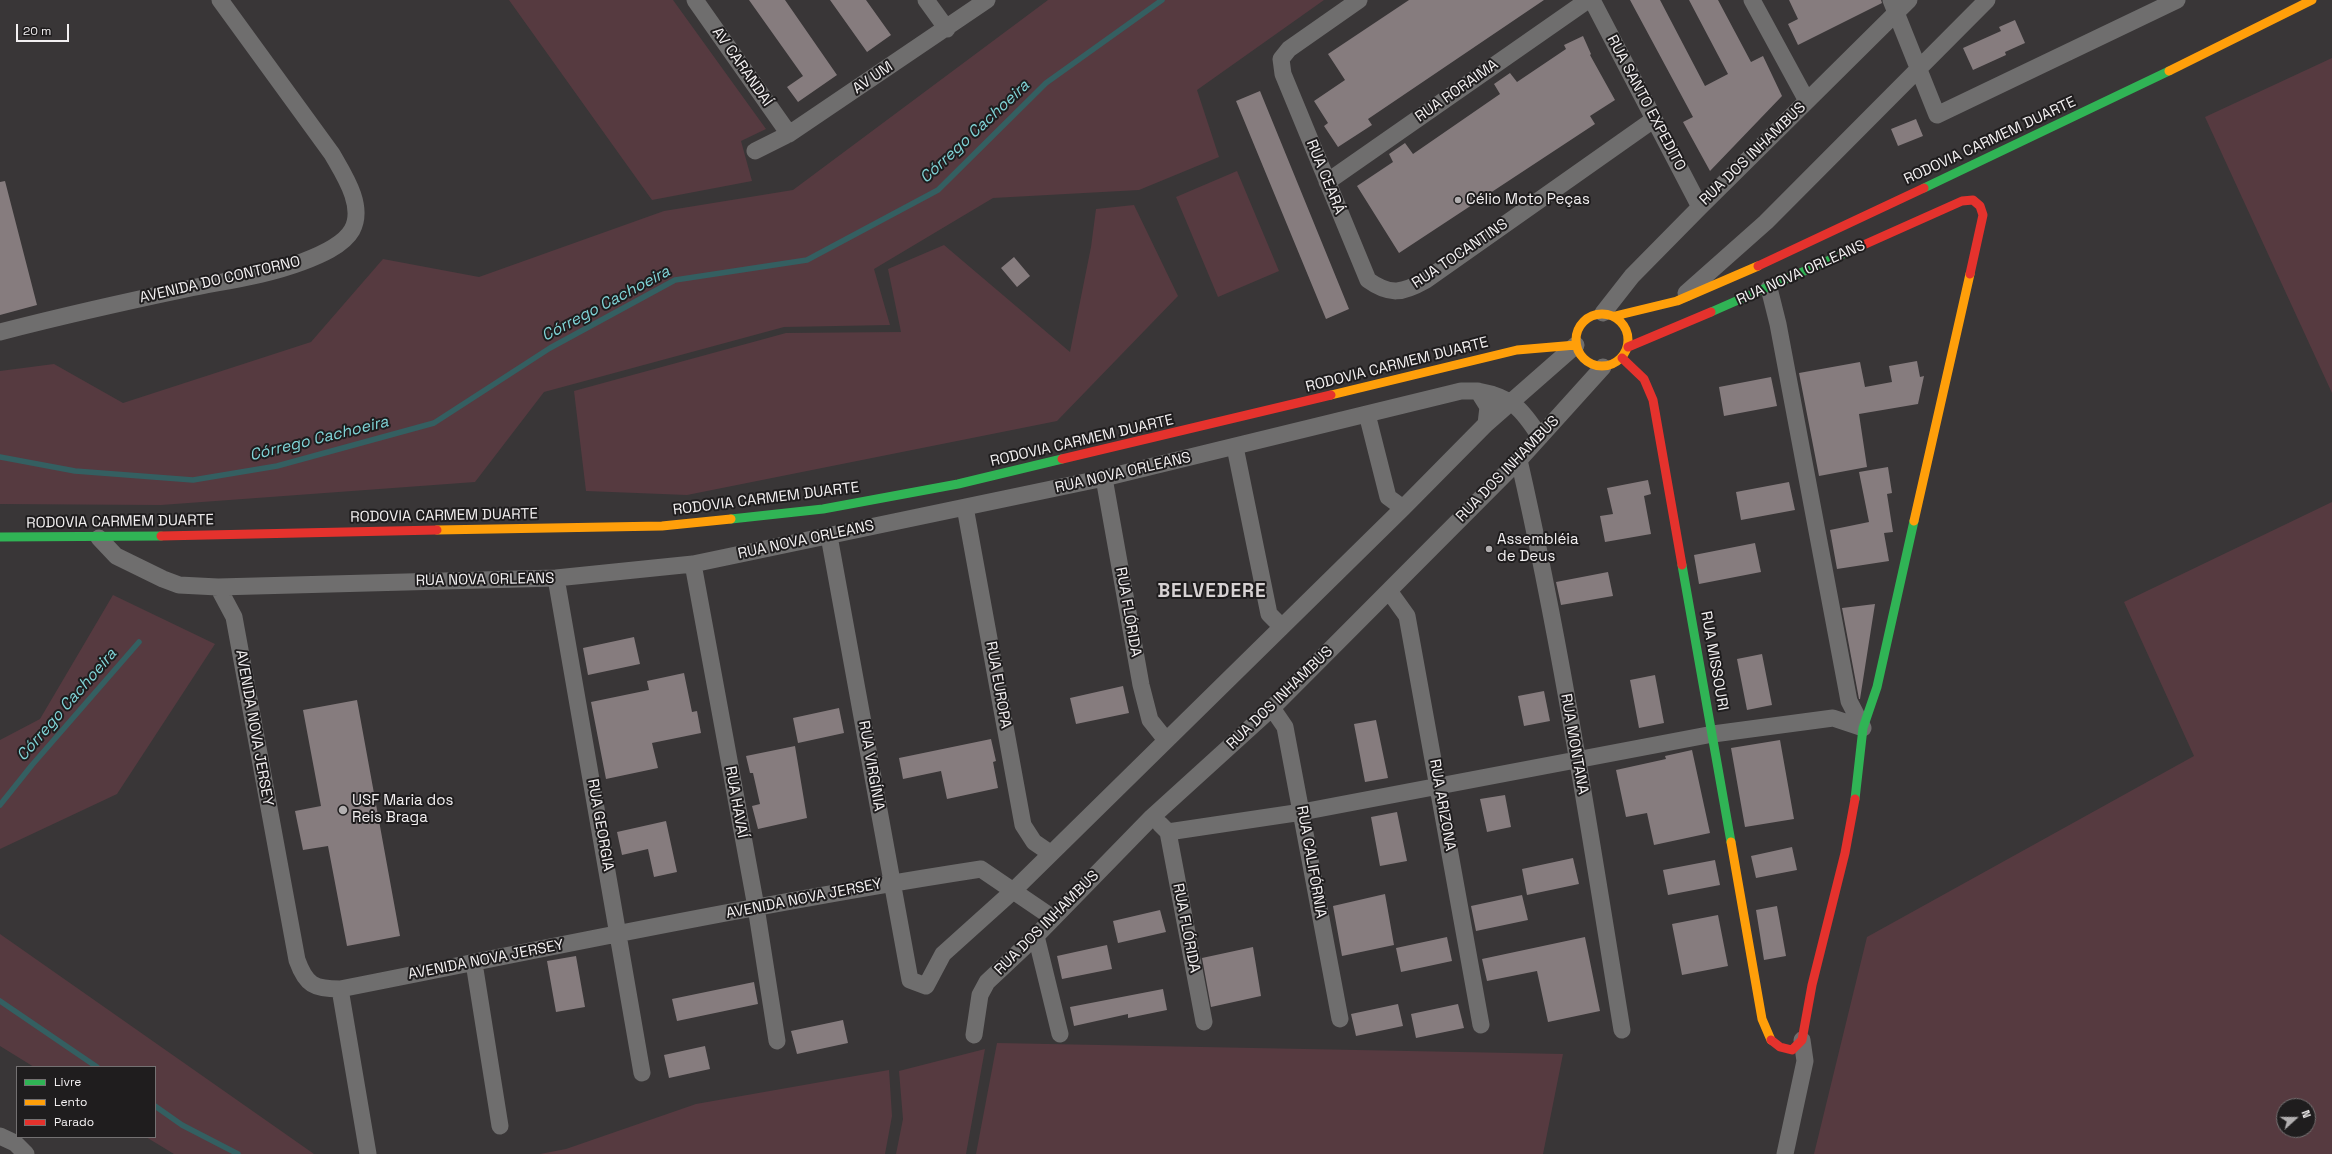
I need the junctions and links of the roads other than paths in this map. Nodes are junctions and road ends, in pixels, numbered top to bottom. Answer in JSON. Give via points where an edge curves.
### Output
{"nodes":[{"id":1,"x":220,"y":0,"type":"edge"},
{"id":2,"x":695,"y":0,"type":"edge"},
{"id":3,"x":926,"y":0,"type":"edge"},
{"id":4,"x":987,"y":0,"type":"edge"},
{"id":5,"x":1360,"y":0,"type":"edge"},
{"id":6,"x":1588,"y":0,"type":"edge"},
{"id":7,"x":1592,"y":0,"type":"edge"},
{"id":8,"x":1752,"y":0,"type":"edge"},
{"id":9,"x":1909,"y":0,"type":"edge"},
{"id":10,"x":1988,"y":0,"type":"edge"},
{"id":11,"x":2177,"y":0,"type":"edge"},
{"id":12,"x":2312,"y":0,"type":"edge"},
{"id":13,"x":1894,"y":7,"type":"edge"},
{"id":14,"x":947,"y":29,"type":"junction"},
{"id":15,"x":1919,"y":68,"type":"junction"},
{"id":16,"x":1807,"y":101,"type":"junction"},
{"id":17,"x":1654,"y":120,"type":"junction"},
{"id":18,"x":789,"y":134,"type":"junction"},
{"id":19,"x":755,"y":151,"type":"dead end"},
{"id":20,"x":1327,"y":182,"type":"junction"},
{"id":21,"x":1700,"y":206,"type":"junction"},
{"id":22,"x":1769,"y":288,"type":"junction"},
{"id":23,"x":1380,"y":289,"type":"joint"},
{"id":24,"x":1677,"y":301,"type":"junction"},
{"id":25,"x":1609,"y":315,"type":"junction"},
{"id":26,"x":1653,"y":318,"type":"dead end"},
{"id":27,"x":1581,"y":323,"type":"junction"},
{"id":28,"x":1567,"y":329,"type":"dead end"},
{"id":29,"x":0,"y":332,"type":"edge"},
{"id":30,"x":1546,"y":338,"type":"dead end"},
{"id":31,"x":1576,"y":345,"type":"junction"},
{"id":32,"x":1628,"y":347,"type":"junction"},
{"id":33,"x":1517,"y":350,"type":"junction"},
{"id":34,"x":1622,"y":358,"type":"junction"},
{"id":35,"x":1603,"y":367,"type":"junction"},
{"id":36,"x":1478,"y":391,"type":"junction"},
{"id":37,"x":1511,"y":402,"type":"junction"},
{"id":38,"x":1367,"y":414,"type":"junction"},
{"id":39,"x":1486,"y":424,"type":"junction"},
{"id":40,"x":1540,"y":437,"type":"junction"},
{"id":41,"x":1235,"y":447,"type":"junction"},
{"id":42,"x":1519,"y":460,"type":"junction"},
{"id":43,"x":1104,"y":478,"type":"junction"},
{"id":44,"x":965,"y":507,"type":"junction"},
{"id":45,"x":1403,"y":508,"type":"junction"},
{"id":46,"x":829,"y":536,"type":"junction"},
{"id":47,"x":0,"y":538,"type":"edge"},
{"id":48,"x":99,"y":538,"type":"junction"},
{"id":49,"x":693,"y":564,"type":"junction"},
{"id":50,"x":556,"y":578,"type":"junction"},
{"id":51,"x":218,"y":587,"type":"junction"},
{"id":52,"x":1389,"y":591,"type":"junction"},
{"id":53,"x":1281,"y":626,"type":"junction"},
{"id":54,"x":1272,"y":708,"type":"junction"},
{"id":55,"x":1863,"y":728,"type":"junction"},
{"id":56,"x":1713,"y":734,"type":"junction"},
{"id":57,"x":1166,"y":740,"type":"junction"},
{"id":58,"x":1578,"y":759,"type":"junction"},
{"id":59,"x":1438,"y":785,"type":"junction"},
{"id":60,"x":1302,"y":812,"type":"junction"},
{"id":61,"x":1152,"y":817,"type":"junction"},
{"id":62,"x":1168,"y":832,"type":"junction"},
{"id":63,"x":1050,"y":853,"type":"junction"},
{"id":64,"x":892,"y":882,"type":"junction"},
{"id":65,"x":1013,"y":891,"type":"junction"},
{"id":66,"x":756,"y":908,"type":"junction"},
{"id":67,"x":1053,"y":918,"type":"junction"},
{"id":68,"x":620,"y":934,"type":"junction"},
{"id":69,"x":1036,"y":936,"type":"junction"},
{"id":70,"x":474,"y":963,"type":"junction"},
{"id":71,"x":340,"y":989,"type":"junction"},
{"id":72,"x":1340,"y":1019,"type":"dead end"},
{"id":73,"x":1204,"y":1022,"type":"dead end"},
{"id":74,"x":1481,"y":1025,"type":"dead end"},
{"id":75,"x":1622,"y":1030,"type":"dead end"},
{"id":76,"x":1060,"y":1034,"type":"dead end"},
{"id":77,"x":974,"y":1035,"type":"dead end"},
{"id":78,"x":1802,"y":1040,"type":"junction"},
{"id":79,"x":777,"y":1041,"type":"dead end"},
{"id":80,"x":642,"y":1073,"type":"dead end"},
{"id":81,"x":500,"y":1126,"type":"dead end"},
{"id":82,"x":0,"y":1136,"type":"edge"},
{"id":83,"x":26,"y":1154,"type":"edge"},
{"id":84,"x":368,"y":1154,"type":"edge"},
{"id":85,"x":1785,"y":1154,"type":"edge"}],
"edges":[{"from":1,"to":29,"type":"street","name":"AVENIDA DO CONTORNO","via":[[344,174],[352,193],[356,213],[352,231],[326,252],[301,262],[259,274],[85,310]]},
{"from":2,"to":18,"type":"street","name":"AV CARANDAÍ"},
{"from":3,"to":14,"type":"street"},
{"from":4,"to":14,"type":"street","name":"AV UM"},
{"from":5,"to":20,"type":"street","name":"RUA CEARÁ","via":[[1289,49],[1281,59],[1283,74]]},
{"from":6,"to":20,"type":"street","name":"RUA RORAIMA"},
{"from":7,"to":17,"type":"street","name":"RUA SANTO EXPEDITO"},
{"from":8,"to":16,"type":"street"},
{"from":9,"to":13,"type":"street","name":"RUA DOS INHAMBUS"},
{"from":10,"to":15,"type":"street"},
{"from":11,"to":15,"type":"street","via":[[1938,115]]},
{"from":12,"to":24,"type":"street","name":"RODOVIA CARMEM DUARTE","via":[[2157,78],[1766,263]]},
{"from":13,"to":15,"type":"street"},
{"from":13,"to":16,"type":"street","name":"RUA DOS INHAMBUS"},
{"from":14,"to":18,"type":"street","name":"AV UM"},
{"from":15,"to":24,"type":"street","via":[[1766,222]]},
{"from":16,"to":21,"type":"street","name":"RUA DOS INHAMBUS"},
{"from":17,"to":21,"type":"street","name":"RUA SANTO EXPEDITO"},
{"from":17,"to":23,"type":"street","name":"RUA TOCANTINS","via":[[1426,280],[1410,289]]},
{"from":18,"to":19,"type":"street","name":"AV UM"},
{"from":20,"to":23,"type":"street","name":"RUA CEARÁ","via":[[1368,280]]},
{"from":21,"to":25,"type":"street","name":"RUA DOS INHAMBUS","via":[[1632,276]]},
{"from":22,"to":32,"type":"street","name":"RUA NOVA ORLEANS"},
{"from":22,"to":55,"type":"street","via":[[1849,701]]},
{"from":22,"to":55,"type":"street","name":"RUA NOVA ORLEANS","via":[[1962,201],[1973,200],[1980,206],[1983,215],[1876,687]]},
{"from":24,"to":25,"type":"street","name":"RODOVIA CARMEM DUARTE"},
{"from":24,"to":26,"type":"street","name":"RODOVIA CARMEM DUARTE"},
{"from":25,"to":27,"type":"street","via":[[1591,315]]},
{"from":25,"to":32,"type":"street","via":[[1624,324],[1632,333]]},
{"from":27,"to":28,"type":"street"},
{"from":27,"to":31,"type":"street","via":[[1576,335]]},
{"from":30,"to":33,"type":"street","name":"RODOVIA CARMEM DUARTE"},
{"from":31,"to":33,"type":"street","name":"RODOVIA CARMEM DUARTE"},
{"from":31,"to":35,"type":"street","via":[[1582,358],[1592,365]]},
{"from":31,"to":37,"type":"street"},
{"from":32,"to":34,"type":"street"},
{"from":33,"to":48,"type":"street","name":"RODOVIA CARMEM DUARTE","via":[[958,484],[823,509],[662,526]]},
{"from":34,"to":35,"type":"street"},
{"from":34,"to":56,"type":"street","name":"RUA MISSOURI","via":[[1644,379],[1653,400]]},
{"from":35,"to":40,"type":"street","name":"RUA DOS INHAMBUS"},
{"from":36,"to":37,"type":"street","name":"RUA NOVA ORLEANS","via":[[1496,394]]},
{"from":36,"to":38,"type":"street","name":"RUA NOVA ORLEANS","via":[[1461,391]]},
{"from":36,"to":39,"type":"street","via":[[1488,407]]},
{"from":37,"to":39,"type":"street"},
{"from":37,"to":40,"type":"street","name":"RUA NOVA ORLEANS","via":[[1526,416]]},
{"from":38,"to":41,"type":"street","name":"RUA NOVA ORLEANS"},
{"from":38,"to":45,"type":"street","via":[[1388,497]]},
{"from":39,"to":45,"type":"street"},
{"from":40,"to":42,"type":"street","name":"RUA DOS INHAMBUS"},
{"from":41,"to":43,"type":"street","name":"RUA NOVA ORLEANS"},
{"from":41,"to":53,"type":"street","via":[[1268,614]]},
{"from":42,"to":52,"type":"street","name":"RUA DOS INHAMBUS"},
{"from":42,"to":58,"type":"street","name":"RUA MONTANA"},
{"from":43,"to":44,"type":"street","name":"RUA NOVA ORLEANS"},
{"from":43,"to":57,"type":"street","name":"RUA FLÓRIDA","via":[[1141,685],[1150,720]]},
{"from":44,"to":46,"type":"street","name":"RUA NOVA ORLEANS"},
{"from":44,"to":63,"type":"street","name":"RUA EUROPA","via":[[1023,825],[1034,842]]},
{"from":45,"to":53,"type":"street"},
{"from":46,"to":49,"type":"street","name":"RUA NOVA ORLEANS"},
{"from":46,"to":64,"type":"street","name":"RUA VIRGÍNIA"},
{"from":47,"to":48,"type":"street","name":"RODOVIA CARMEM DUARTE"},
{"from":48,"to":51,"type":"street","name":"RUA NOVA ORLEANS","via":[[116,556],[164,579],[179,585]]},
{"from":49,"to":50,"type":"street","name":"RUA NOVA ORLEANS"},
{"from":49,"to":66,"type":"street","name":"RUA HAVAÍ"},
{"from":50,"to":51,"type":"street","name":"RUA NOVA ORLEANS"},
{"from":50,"to":68,"type":"street","name":"RUA GEORGIA"},
{"from":51,"to":71,"type":"street","name":"AVENIDA NOVA JERSEY","via":[[234,617],[297,960],[303,975],[314,986],[321,989]]},
{"from":52,"to":54,"type":"street","name":"RUA DOS INHAMBUS"},
{"from":52,"to":59,"type":"street","name":"RUA ARIZONA","via":[[1407,616]]},
{"from":53,"to":57,"type":"street"},
{"from":54,"to":60,"type":"street","name":"RUA CALIFÓRNIA","via":[[1285,727]]},
{"from":54,"to":61,"type":"street","name":"RUA DOS INHAMBUS"},
{"from":55,"to":56,"type":"street","via":[[1833,718]]},
{"from":55,"to":78,"type":"street","via":[[1859,780],[1845,853],[1812,985]]},
{"from":56,"to":58,"type":"street"},
{"from":56,"to":78,"type":"street","name":"RUA MISSOURI","via":[[1762,1019],[1774,1044],[1784,1049],[1794,1049]]},
{"from":57,"to":63,"type":"street"},
{"from":58,"to":59,"type":"street"},
{"from":58,"to":75,"type":"street","name":"RUA MONTANA"},
{"from":59,"to":60,"type":"street"},
{"from":59,"to":74,"type":"street","name":"RUA ARIZONA"},
{"from":60,"to":62,"type":"street"},
{"from":60,"to":72,"type":"street","name":"RUA CALIFÓRNIA"},
{"from":61,"to":62,"type":"street"},
{"from":61,"to":67,"type":"street","name":"RUA DOS INHAMBUS"},
{"from":62,"to":73,"type":"street","name":"RUA FLÓRIDA"},
{"from":63,"to":65,"type":"street"},
{"from":64,"to":65,"type":"street","name":"AVENIDA NOVA JERSEY","via":[[981,869]]},
{"from":64,"to":65,"type":"street","name":"RUA VIRGÍNIA","via":[[910,980],[926,986],[943,954]]},
{"from":64,"to":66,"type":"street","name":"AVENIDA NOVA JERSEY"},
{"from":65,"to":67,"type":"street","name":"AVENIDA NOVA JERSEY"},
{"from":66,"to":68,"type":"street","name":"AVENIDA NOVA JERSEY"},
{"from":66,"to":79,"type":"street","name":"RUA HAVAÍ"},
{"from":67,"to":69,"type":"street","name":"RUA DOS INHAMBUS"},
{"from":68,"to":70,"type":"street","name":"AVENIDA NOVA JERSEY"},
{"from":68,"to":80,"type":"street","name":"RUA GEORGIA"},
{"from":69,"to":76,"type":"street"},
{"from":69,"to":77,"type":"street","name":"RUA DOS INHAMBUS","via":[[987,982],[980,995]]},
{"from":70,"to":71,"type":"street","name":"AVENIDA NOVA JERSEY"},
{"from":70,"to":81,"type":"street"},
{"from":71,"to":84,"type":"street"},
{"from":78,"to":85,"type":"street","via":[[1804,1061]]},
{"from":82,"to":83,"type":"street","via":[[15,1143]]}]}
